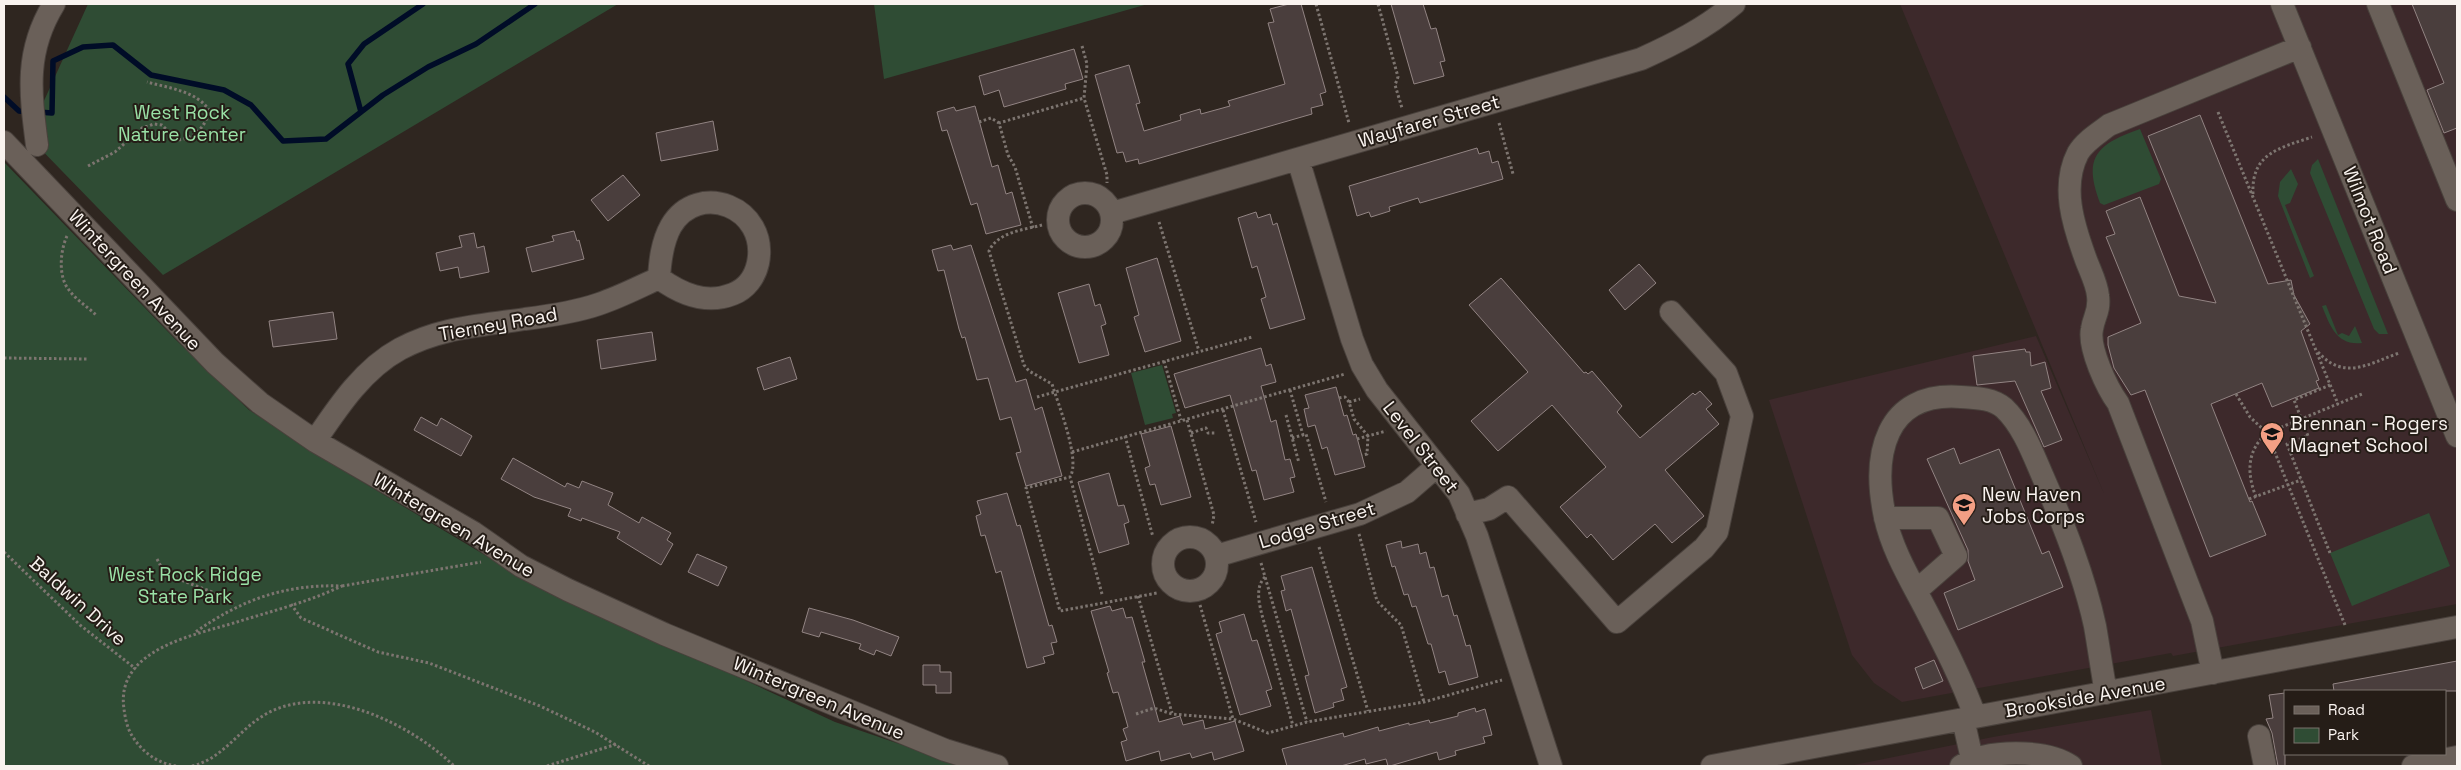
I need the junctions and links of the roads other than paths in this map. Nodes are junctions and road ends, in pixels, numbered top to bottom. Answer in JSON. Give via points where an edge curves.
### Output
{"nodes":[{"id":1,"x":54,"y":4,"type":"edge"},
{"id":2,"x":1734,"y":4,"type":"edge"},
{"id":3,"x":2378,"y":4,"type":"edge"},
{"id":4,"x":2287,"y":5,"type":"edge"},
{"id":5,"x":2300,"y":47,"type":"junction"},
{"id":6,"x":36,"y":135,"type":"dead end"},
{"id":7,"x":4,"y":142,"type":"edge"},
{"id":8,"x":1298,"y":159,"type":"junction"},
{"id":9,"x":2457,"y":200,"type":"edge"},
{"id":10,"x":1112,"y":213,"type":"dead end"},
{"id":11,"x":659,"y":278,"type":"junction"},
{"id":12,"x":1671,"y":312,"type":"dead end"},
{"id":13,"x":2457,"y":436,"type":"edge"},
{"id":14,"x":315,"y":441,"type":"junction"},
{"id":15,"x":1437,"y":466,"type":"junction"},
{"id":16,"x":1467,"y":514,"type":"junction"},
{"id":17,"x":1885,"y":518,"type":"junction"},
{"id":18,"x":1216,"y":556,"type":"dead end"},
{"id":19,"x":1916,"y":591,"type":"junction"},
{"id":20,"x":2457,"y":627,"type":"edge"},
{"id":21,"x":2213,"y":673,"type":"junction"},
{"id":22,"x":2106,"y":694,"type":"junction"},
{"id":23,"x":1969,"y":718,"type":"junction"},
{"id":24,"x":2259,"y":736,"type":"dead end"},
{"id":25,"x":2457,"y":757,"type":"edge"},
{"id":26,"x":1967,"y":763,"type":"edge"},
{"id":27,"x":997,"y":766,"type":"edge"},
{"id":28,"x":1551,"y":766,"type":"edge"},
{"id":29,"x":1712,"y":766,"type":"edge"},
{"id":30,"x":2071,"y":766,"type":"edge"},
{"id":31,"x":2266,"y":766,"type":"edge"},
{"id":32,"x":2414,"y":766,"type":"edge"}],
"edges":[{"from":1,"to":6,"type":"street","via":[[38,34],[32,59]]},
{"from":2,"to":8,"type":"street","name":"Wayfarer Street","via":[[1674,45],[1641,59]]},
{"from":3,"to":9,"type":"street"},
{"from":4,"to":5,"type":"street","name":"Wilmot Road"},
{"from":5,"to":13,"type":"street","name":"Wilmot Road"},
{"from":5,"to":21,"type":"street","via":[[2109,125],[2079,152],[2072,170],[2070,205],[2098,294],[2099,309],[2092,328],[2094,352],[2118,403],[2202,621]]},
{"from":7,"to":14,"type":"street","name":"Wintergreen Avenue","via":[[240,387]]},
{"from":8,"to":10,"type":"street","name":"Wayfarer Street"},
{"from":8,"to":15,"type":"street","name":"Level Street","via":[[1362,365],[1377,390]]},
{"from":11,"to":11,"type":"street","via":[[696,298],[714,299],[734,294],[749,284],[757,269],[761,250],[756,230],[745,215],[726,205],[709,203],[684,212],[671,227],[664,244]]},
{"from":11,"to":14,"type":"street","name":"Tierney Road","via":[[598,305],[525,320],[451,328],[398,350],[367,374]]},
{"from":12,"to":16,"type":"street","via":[[1726,372],[1742,416],[1717,532],[1704,548],[1617,622],[1508,497],[1489,509]]},
{"from":14,"to":27,"type":"street","name":"Wintergreen Avenue","via":[[474,533],[549,581],[664,634],[936,746]]},
{"from":15,"to":16,"type":"street","name":"Level Street","via":[[1459,494]]},
{"from":15,"to":18,"type":"street","name":"Lodge Street","via":[[1407,492],[1360,514]]},
{"from":16,"to":28,"type":"street","name":"Level Street","via":[[1477,536]]},
{"from":17,"to":19,"type":"street","via":[[1898,556]]},
{"from":17,"to":19,"type":"street","via":[[1938,518],[1956,556]]},
{"from":17,"to":22,"type":"street","via":[[1880,464],[1894,422],[1903,411],[1924,400],[1957,396],[1982,398],[2003,407],[2028,443],[2064,527],[2091,612]]},
{"from":19,"to":23,"type":"street","via":[[1948,654]]},
{"from":20,"to":21,"type":"street","name":"Brookside Avenue"},
{"from":21,"to":22,"type":"street","name":"Brookside Avenue"},
{"from":22,"to":23,"type":"street","name":"Brookside Avenue"},
{"from":23,"to":26,"type":"street"},
{"from":23,"to":29,"type":"street","name":"Brookside Avenue"},
{"from":24,"to":31,"type":"street"},
{"from":25,"to":32,"type":"street"},
{"from":26,"to":30,"type":"street","via":[[2030,754],[2048,756]]}]}
